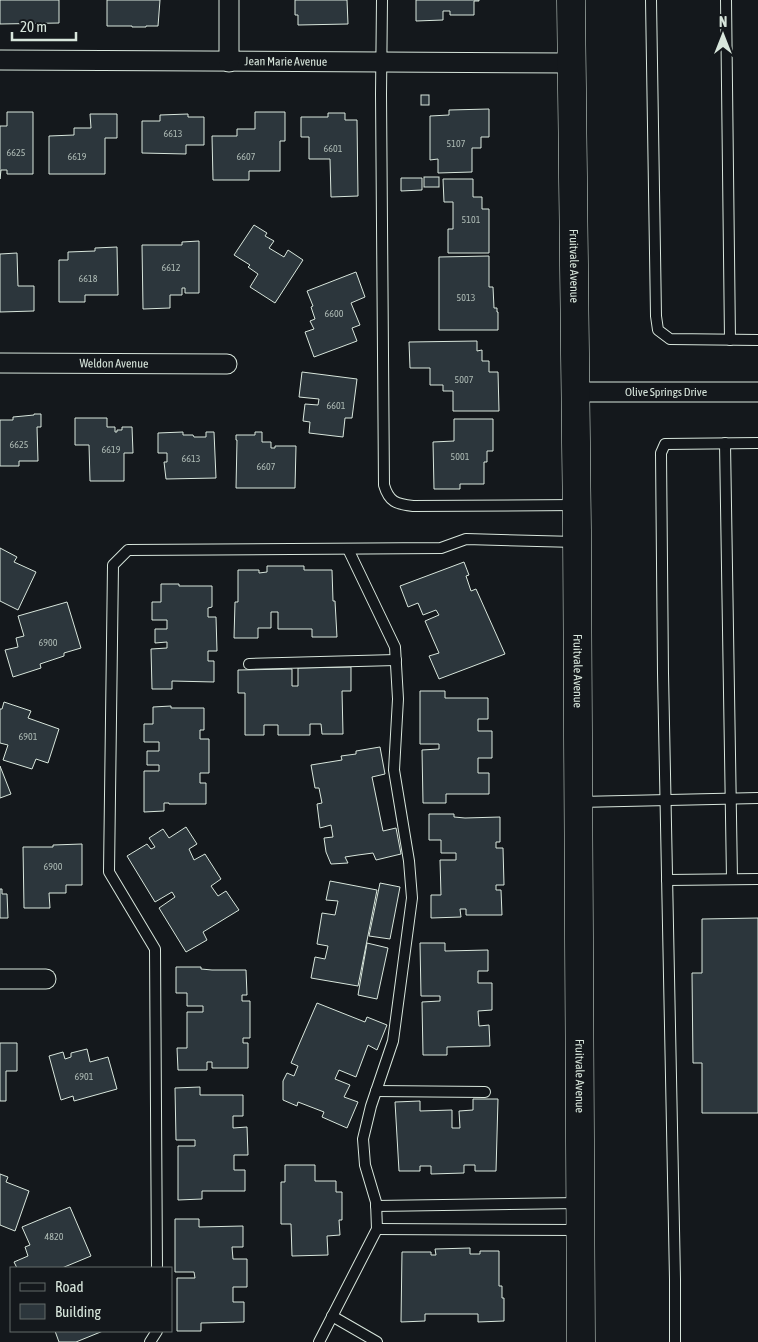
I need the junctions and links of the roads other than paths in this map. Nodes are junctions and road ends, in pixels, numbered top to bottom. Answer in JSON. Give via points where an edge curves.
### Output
{"nodes":[{"id":1,"x":229,"y":0,"type":"edge"},
{"id":2,"x":382,"y":0,"type":"edge"},
{"id":3,"x":571,"y":0,"type":"edge"},
{"id":4,"x":651,"y":0,"type":"edge"},
{"id":5,"x":726,"y":0,"type":"edge"},
{"id":6,"x":0,"y":60,"type":"edge"},
{"id":7,"x":229,"y":62,"type":"junction"},
{"id":8,"x":382,"y":62,"type":"junction"},
{"id":9,"x":572,"y":63,"type":"junction"},
{"id":10,"x":730,"y":340,"type":"junction"},
{"id":11,"x":758,"y":340,"type":"edge"},
{"id":12,"x":0,"y":363,"type":"edge"},
{"id":13,"x":228,"y":364,"type":"dead end"},
{"id":14,"x":575,"y":392,"type":"junction"},
{"id":15,"x":758,"y":392,"type":"edge"},
{"id":16,"x":725,"y":443,"type":"junction"},
{"id":17,"x":758,"y":443,"type":"edge"},
{"id":18,"x":576,"y":505,"type":"junction"},
{"id":19,"x":577,"y":542,"type":"junction"},
{"id":20,"x":348,"y":549,"type":"junction"},
{"id":21,"x":396,"y":660,"type":"junction"},
{"id":22,"x":249,"y":664,"type":"dead end"},
{"id":23,"x":758,"y":798,"type":"edge"},
{"id":24,"x":730,"y":799,"type":"junction"},
{"id":25,"x":666,"y":800,"type":"junction"},
{"id":26,"x":578,"y":802,"type":"junction"},
{"id":27,"x":732,"y":879,"type":"junction"},
{"id":28,"x":758,"y":879,"type":"edge"},
{"id":29,"x":667,"y":880,"type":"junction"},
{"id":30,"x":0,"y":979,"type":"edge"},
{"id":31,"x":46,"y":979,"type":"dead end"},
{"id":32,"x":376,"y":1091,"type":"junction"},
{"id":33,"x":485,"y":1092,"type":"dead end"},
{"id":34,"x":580,"y":1203,"type":"junction"},
{"id":35,"x":376,"y":1206,"type":"junction"},
{"id":36,"x":377,"y":1229,"type":"junction"},
{"id":37,"x":580,"y":1230,"type":"junction"},
{"id":38,"x":157,"y":1267,"type":"edge"},
{"id":39,"x":332,"y":1316,"type":"junction"},
{"id":40,"x":319,"y":1342,"type":"edge"},
{"id":41,"x":377,"y":1342,"type":"edge"},
{"id":42,"x":581,"y":1342,"type":"edge"},
{"id":43,"x":675,"y":1342,"type":"edge"}],
"edges":[{"from":1,"to":7,"type":"street"},
{"from":2,"to":8,"type":"lane"},
{"from":3,"to":9,"type":"main road","name":"Fruitvale Avenue"},
{"from":4,"to":10,"type":"lane","via":[[658,330],[670,338]]},
{"from":5,"to":10,"type":"lane"},
{"from":6,"to":7,"type":"street","name":"Jean Marie Avenue"},
{"from":7,"to":8,"type":"street","name":"Jean Marie Avenue"},
{"from":8,"to":9,"type":"street","name":"Jean Marie Avenue"},
{"from":8,"to":18,"type":"lane","via":[[384,485],[387,494],[400,504],[413,506]]},
{"from":9,"to":14,"type":"main road","name":"Fruitvale Avenue"},
{"from":10,"to":11,"type":"lane"},
{"from":12,"to":13,"type":"street","name":"Weldon Avenue"},
{"from":14,"to":15,"type":"street","name":"Olive Springs Drive"},
{"from":14,"to":18,"type":"main road","name":"Fruitvale Avenue"},
{"from":16,"to":17,"type":"lane"},
{"from":16,"to":24,"type":"lane"},
{"from":16,"to":25,"type":"lane","via":[[665,444],[661,453]]},
{"from":18,"to":19,"type":"main road","name":"Fruitvale Avenue"},
{"from":19,"to":20,"type":"lane","via":[[466,539],[440,548]]},
{"from":19,"to":26,"type":"main road","name":"Fruitvale Avenue"},
{"from":20,"to":21,"type":"lane","via":[[395,647]]},
{"from":20,"to":38,"type":"lane","via":[[128,550],[113,565],[109,872],[155,950]]},
{"from":21,"to":22,"type":"lane"},
{"from":21,"to":32,"type":"lane","via":[[398,699],[394,770],[412,898],[393,1040]]},
{"from":23,"to":24,"type":"lane"},
{"from":24,"to":25,"type":"lane"},
{"from":24,"to":27,"type":"lane"},
{"from":25,"to":26,"type":"lane"},
{"from":25,"to":29,"type":"lane"},
{"from":26,"to":34,"type":"main road","name":"Fruitvale Avenue"},
{"from":27,"to":28,"type":"lane"},
{"from":27,"to":29,"type":"lane"},
{"from":29,"to":43,"type":"lane"},
{"from":30,"to":31,"type":"street"},
{"from":32,"to":33,"type":"lane"},
{"from":32,"to":35,"type":"lane","via":[[363,1139],[365,1165]]},
{"from":34,"to":35,"type":"lane"},
{"from":34,"to":37,"type":"main road","name":"Fruitvale Avenue"},
{"from":35,"to":36,"type":"lane"},
{"from":36,"to":37,"type":"lane"},
{"from":36,"to":39,"type":"lane"},
{"from":37,"to":42,"type":"main road","name":"Fruitvale Avenue"},
{"from":39,"to":40,"type":"lane"},
{"from":39,"to":41,"type":"lane"}]}
